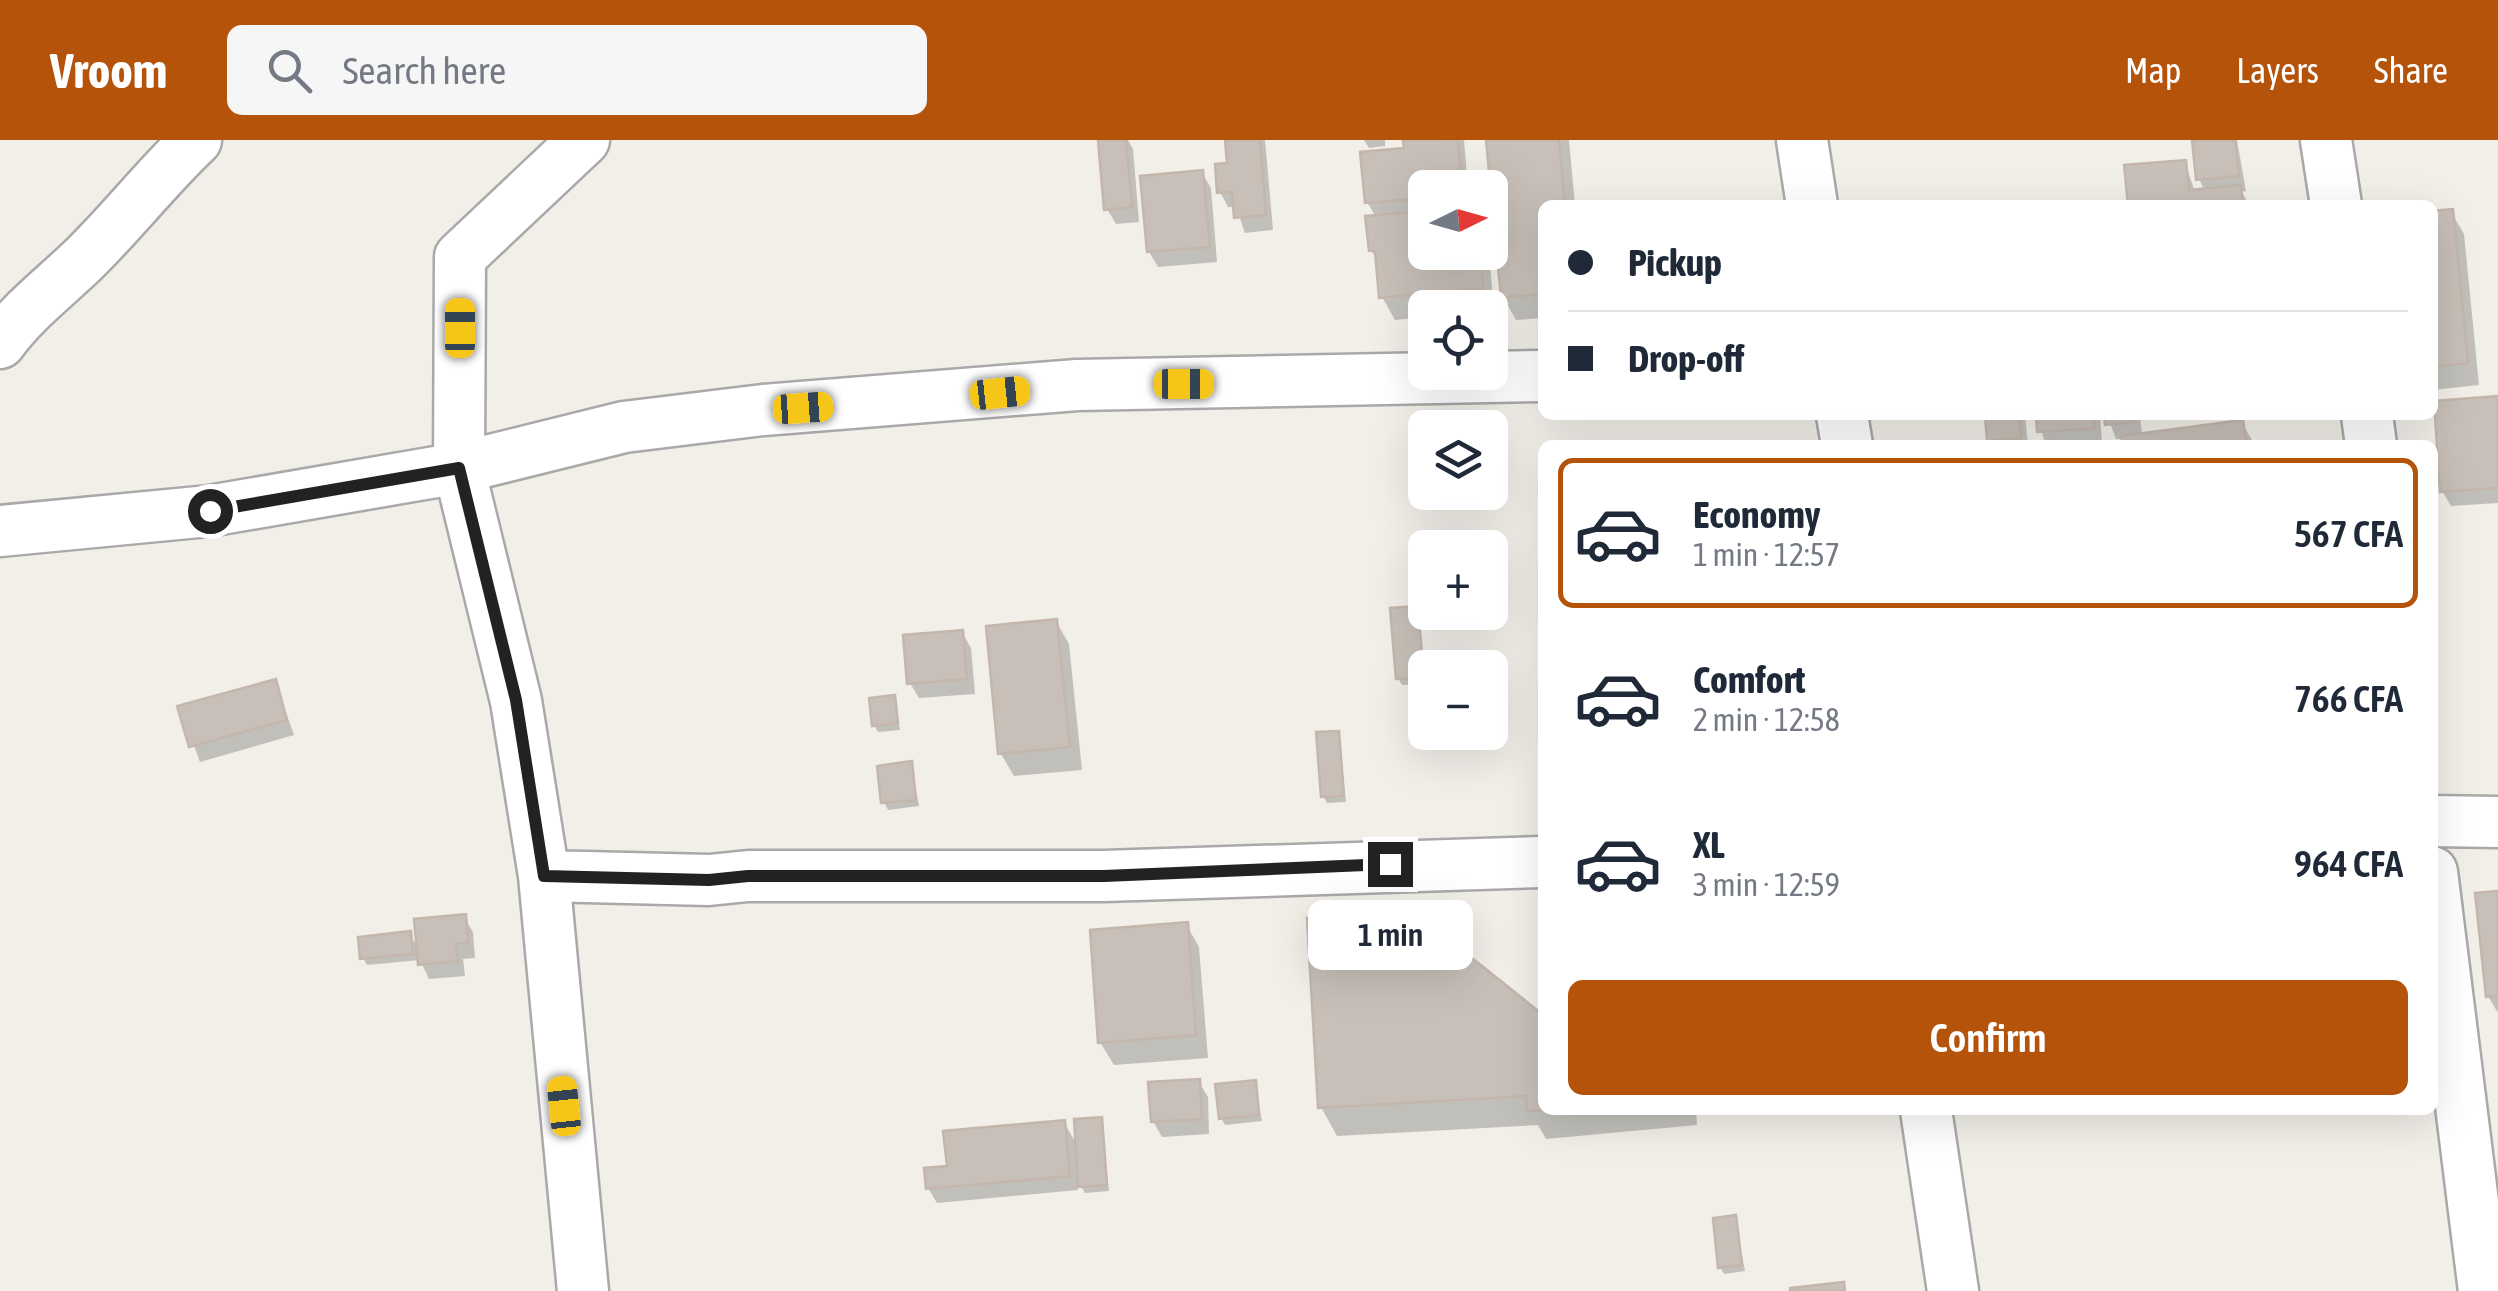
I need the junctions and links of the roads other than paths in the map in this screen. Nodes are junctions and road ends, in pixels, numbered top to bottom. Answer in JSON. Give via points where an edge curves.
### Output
{"nodes":[{"id":1,"x":196,"y":140,"type":"edge"},
{"id":2,"x":584,"y":140,"type":"edge"},
{"id":3,"x":1802,"y":140,"type":"edge"},
{"id":4,"x":2326,"y":140,"type":"edge"},
{"id":5,"x":1811,"y":200,"type":"edge"},
{"id":6,"x":2335,"y":200,"type":"edge"},
{"id":7,"x":0,"y":343,"type":"edge"},
{"id":8,"x":1538,"y":376,"type":"edge"},
{"id":9,"x":459,"y":468,"type":"junction"},
{"id":10,"x":0,"y":531,"type":"edge"},
{"id":11,"x":2438,"y":821,"type":"edge"},
{"id":12,"x":2498,"y":822,"type":"edge"},
{"id":13,"x":1538,"y":862,"type":"edge"},
{"id":14,"x":544,"y":876,"type":"junction"},
{"id":15,"x":2438,"y":908,"type":"edge"},
{"id":16,"x":1927,"y":1115,"type":"edge"},
{"id":17,"x":2484,"y":1184,"type":"edge"},
{"id":18,"x":582,"y":1291,"type":"edge"},
{"id":19,"x":1953,"y":1291,"type":"edge"},
{"id":20,"x":2484,"y":1291,"type":"edge"}],
"edges":[{"from":1,"to":7,"type":"street","via":[[84,259],[20,315]]},
{"from":2,"to":9,"type":"street","via":[[460,257]]},
{"from":3,"to":5,"type":"street"},
{"from":4,"to":6,"type":"street"},
{"from":8,"to":9,"type":"street","via":[[1077,385],[763,410],[624,427]]},
{"from":9,"to":10,"type":"street","via":[[210,511]]},
{"from":9,"to":14,"type":"street","via":[[516,700]]},
{"from":11,"to":12,"type":"street"},
{"from":13,"to":14,"type":"street","via":[[1104,876]]},
{"from":14,"to":18,"type":"street"},
{"from":15,"to":17,"type":"street"},
{"from":16,"to":19,"type":"street"},
{"from":17,"to":20,"type":"street"}]}
